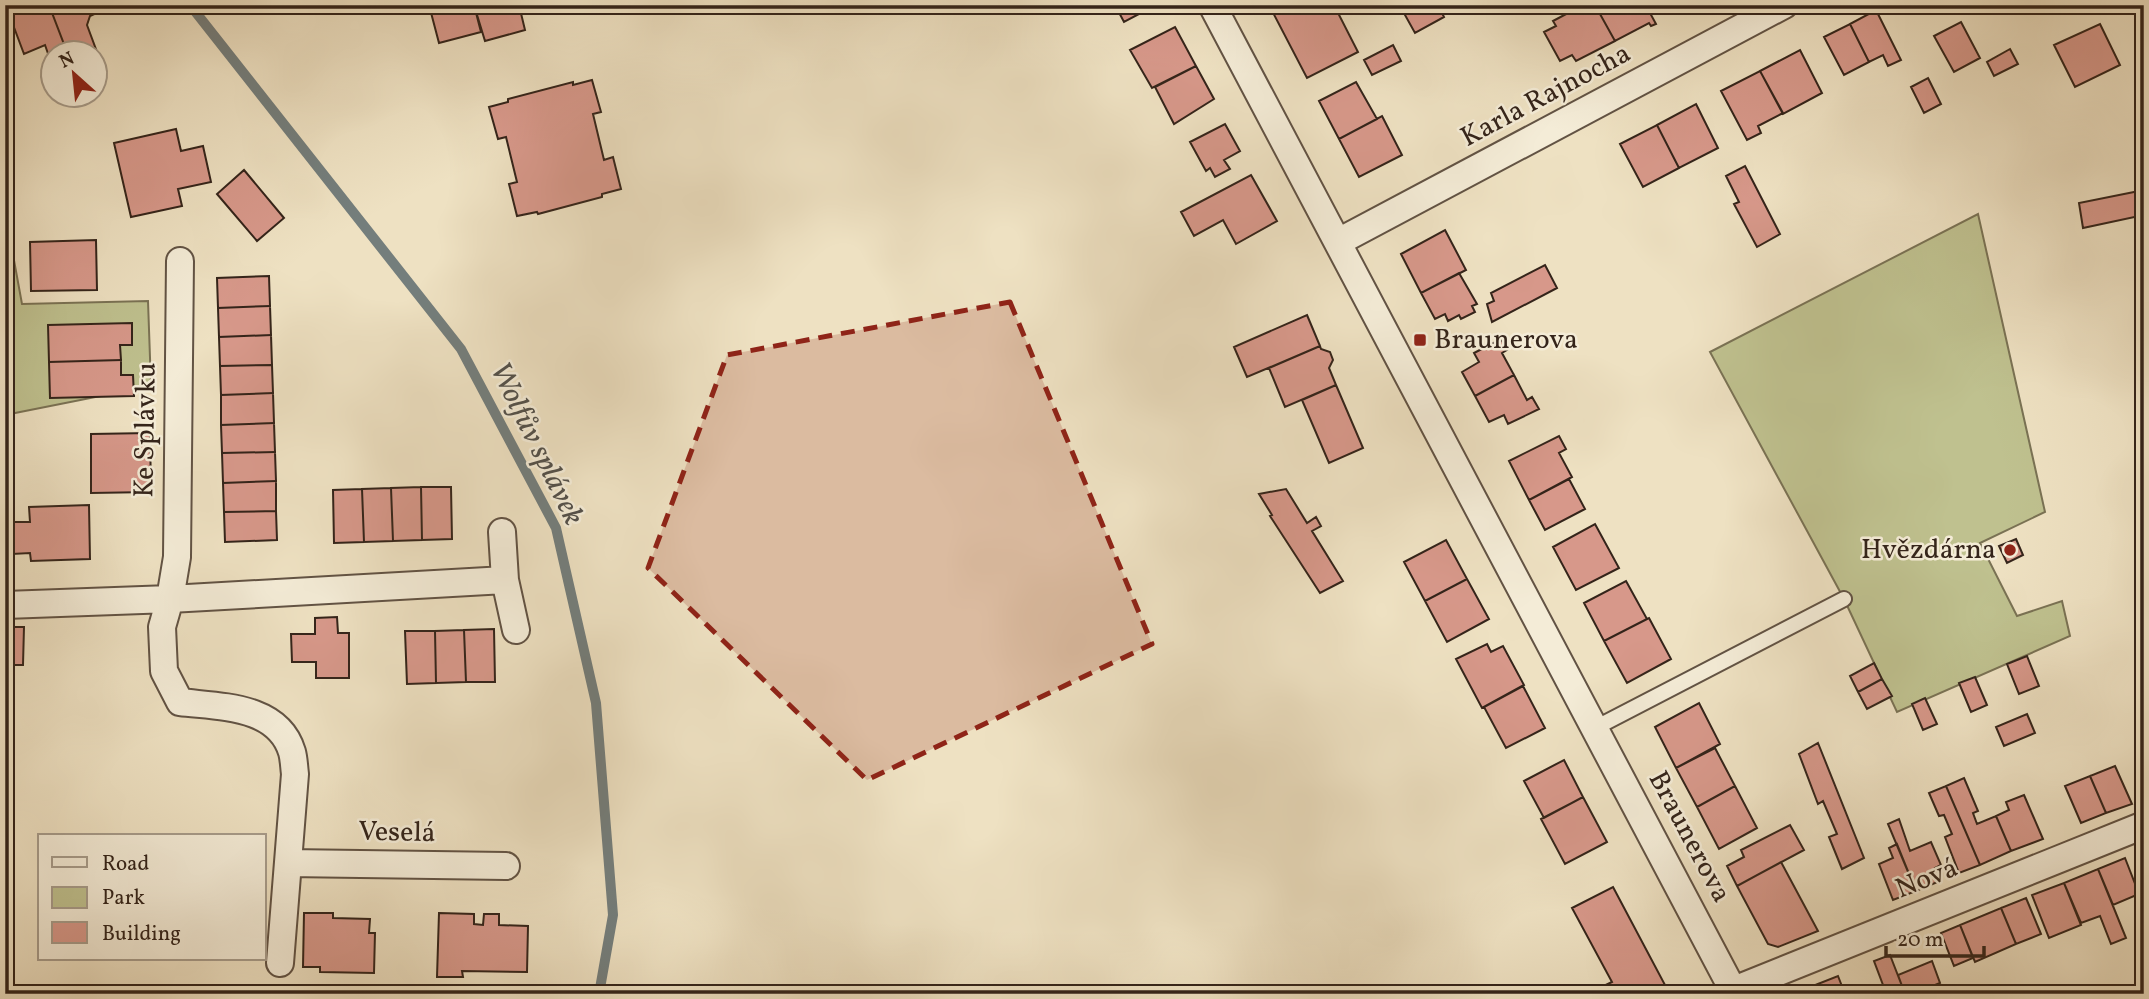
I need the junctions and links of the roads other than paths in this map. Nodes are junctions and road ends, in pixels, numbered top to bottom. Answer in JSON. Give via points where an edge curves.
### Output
{"nodes":[{"id":1,"x":1212,"y":5,"type":"edge"},
{"id":2,"x":1784,"y":5,"type":"edge"},
{"id":3,"x":1338,"y":242,"type":"junction"},
{"id":4,"x":180,"y":261,"type":"dead end"},
{"id":5,"x":502,"y":532,"type":"dead end"},
{"id":6,"x":505,"y":580,"type":"junction"},
{"id":7,"x":170,"y":599,"type":"junction"},
{"id":8,"x":1844,"y":599,"type":"dead end"},
{"id":9,"x":5,"y":605,"type":"edge"},
{"id":10,"x":516,"y":630,"type":"dead end"},
{"id":11,"x":1595,"y":728,"type":"junction"},
{"id":12,"x":2144,"y":825,"type":"edge"},
{"id":13,"x":288,"y":863,"type":"junction"},
{"id":14,"x":506,"y":866,"type":"dead end"},
{"id":15,"x":280,"y":963,"type":"dead end"},
{"id":16,"x":1735,"y":992,"type":"edge"}],
"edges":[{"from":1,"to":3,"type":"street","name":"Braunerova"},
{"from":2,"to":3,"type":"street","name":"Karla Rajnocha"},
{"from":3,"to":11,"type":"street","name":"Braunerova"},
{"from":4,"to":7,"type":"street","name":"Ke Splávku","via":[[177,556]]},
{"from":5,"to":6,"type":"street"},
{"from":6,"to":7,"type":"street"},
{"from":6,"to":10,"type":"street"},
{"from":7,"to":9,"type":"street"},
{"from":7,"to":13,"type":"street","via":[[162,626],[164,671],[180,702],[246,710],[270,721],[285,736],[295,774]]},
{"from":8,"to":11,"type":"lane"},
{"from":11,"to":16,"type":"street","name":"Braunerova"},
{"from":12,"to":16,"type":"street","name":"Nová"},
{"from":13,"to":14,"type":"street","name":"Veselá"},
{"from":13,"to":15,"type":"street"}]}
